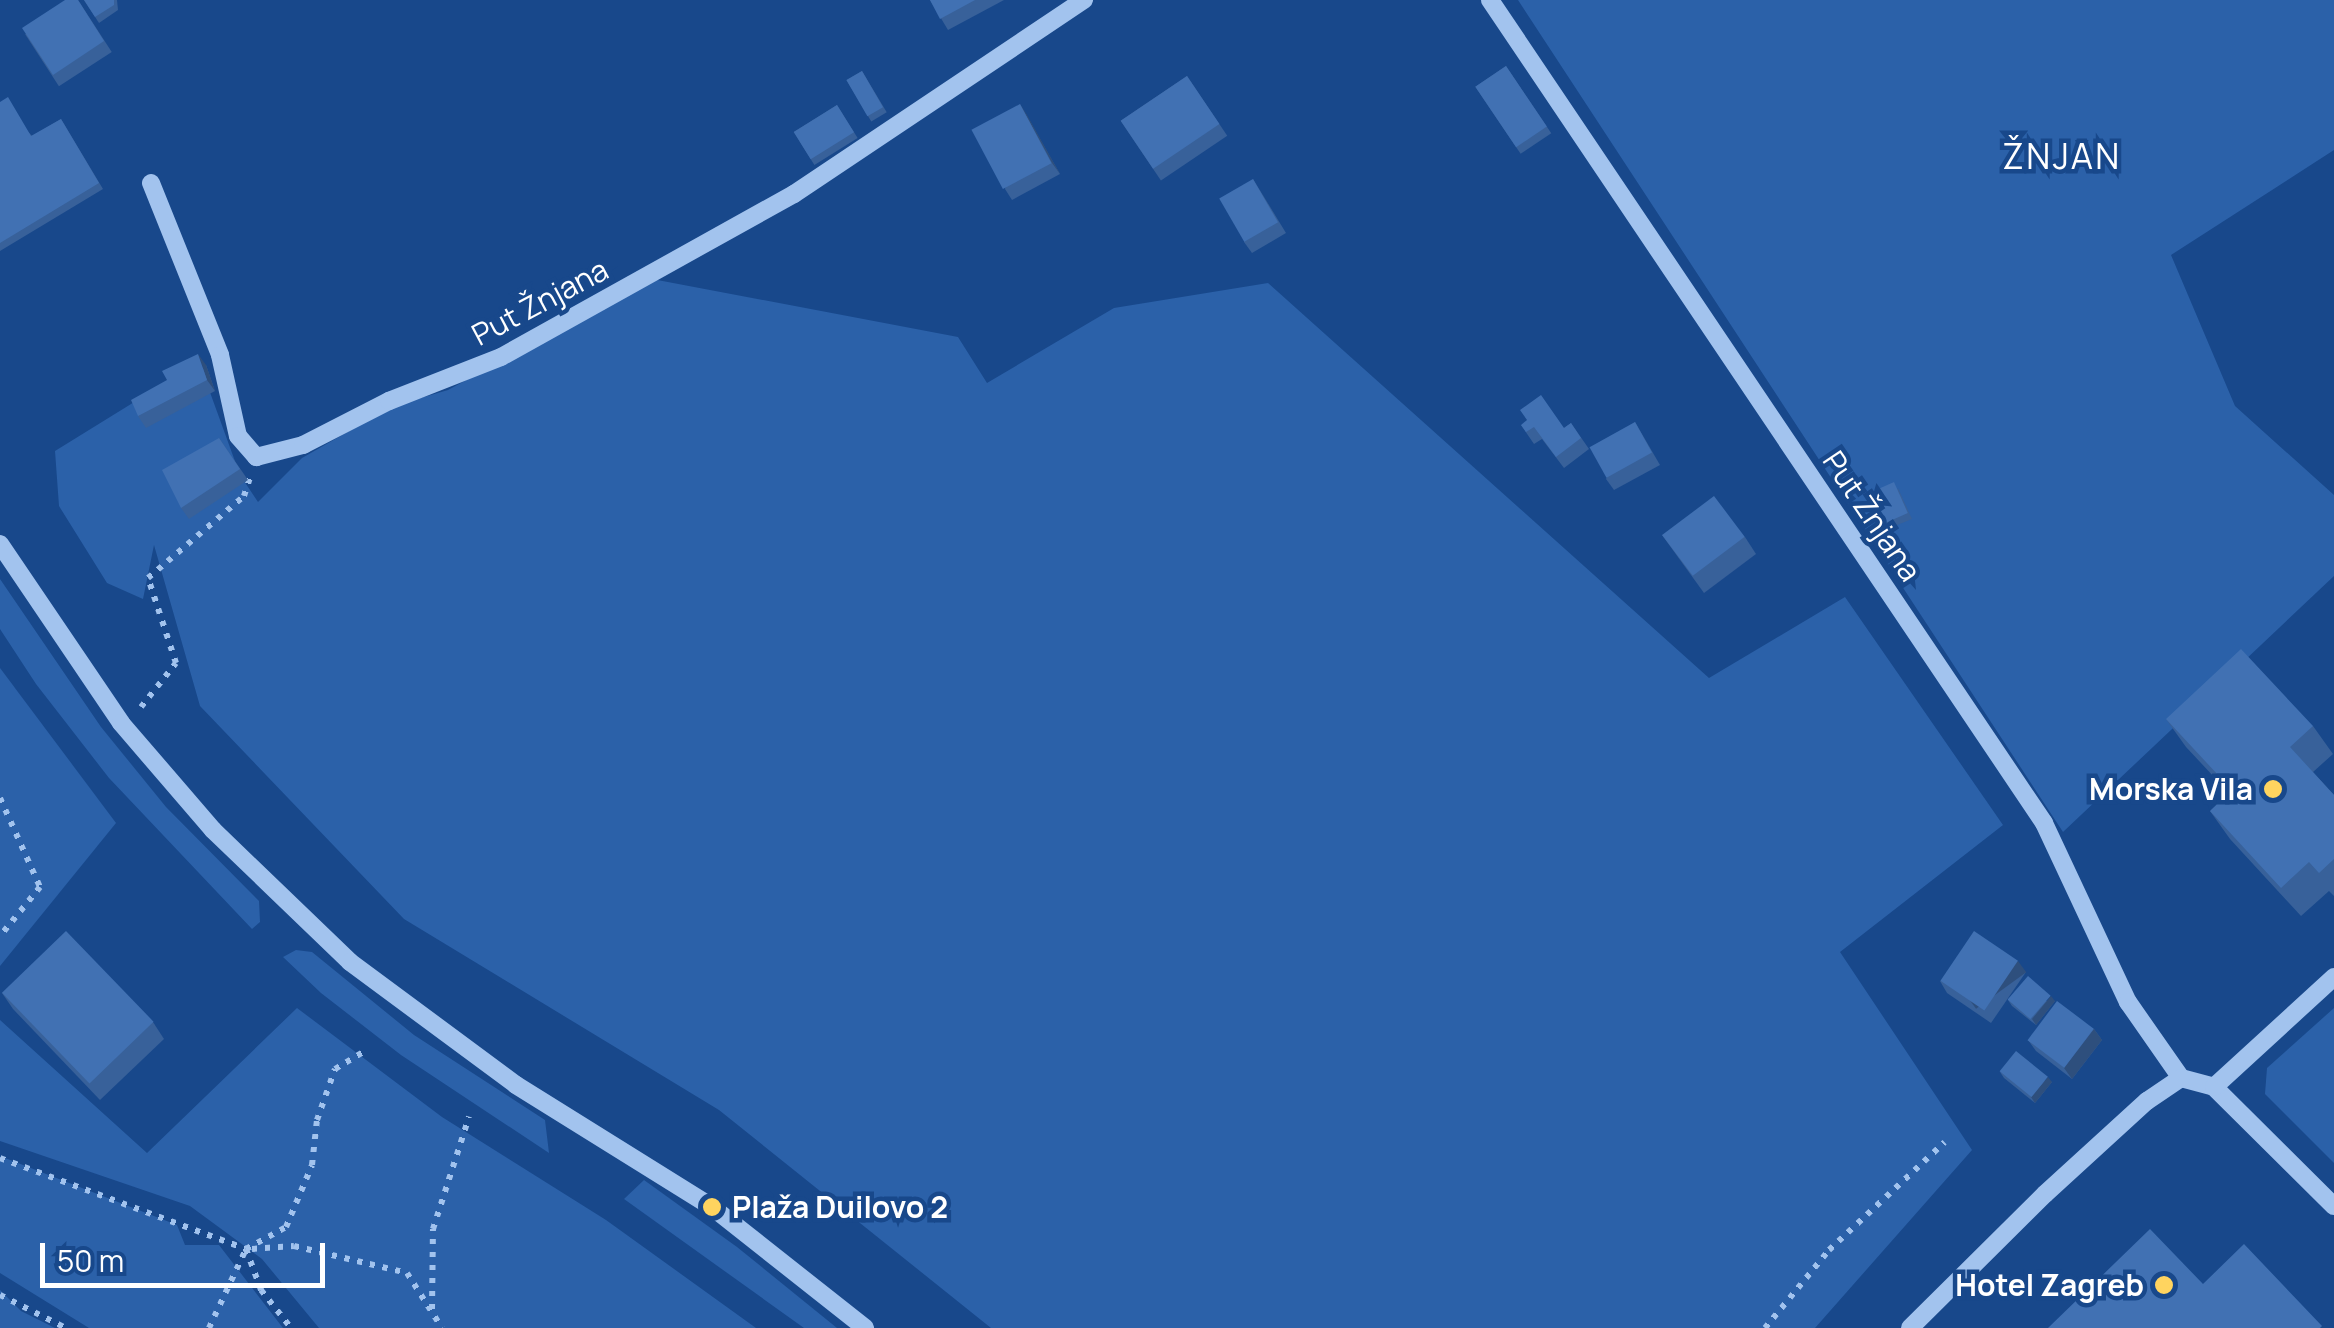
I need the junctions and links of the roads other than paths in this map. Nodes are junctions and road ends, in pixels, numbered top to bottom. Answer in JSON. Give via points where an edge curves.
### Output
{"nodes":[{"id":1,"x":1084,"y":0,"type":"edge"},
{"id":2,"x":1490,"y":0,"type":"edge"},
{"id":3,"x":151,"y":182,"type":"dead end"},
{"id":4,"x":0,"y":544,"type":"edge"},
{"id":5,"x":2334,"y":978,"type":"edge"},
{"id":6,"x":2182,"y":1078,"type":"junction"},
{"id":7,"x":2214,"y":1087,"type":"junction"},
{"id":8,"x":2334,"y":1206,"type":"edge"},
{"id":9,"x":865,"y":1328,"type":"edge"},
{"id":10,"x":1910,"y":1328,"type":"edge"}],
"edges":[{"from":1,"to":3,"type":"street","name":"Put Žnjana","via":[[794,194],[553,328],[447,382],[256,458],[238,436],[220,355]]},
{"from":2,"to":6,"type":"street","name":"Put Žnjana","via":[[2044,823],[2128,1002]]},
{"from":4,"to":9,"type":"street","via":[[121,723],[213,830],[350,962],[516,1084],[712,1208]]},
{"from":5,"to":7,"type":"street"},
{"from":6,"to":7,"type":"street"},
{"from":6,"to":10,"type":"street","via":[[2045,1194]]},
{"from":7,"to":8,"type":"street"}]}
